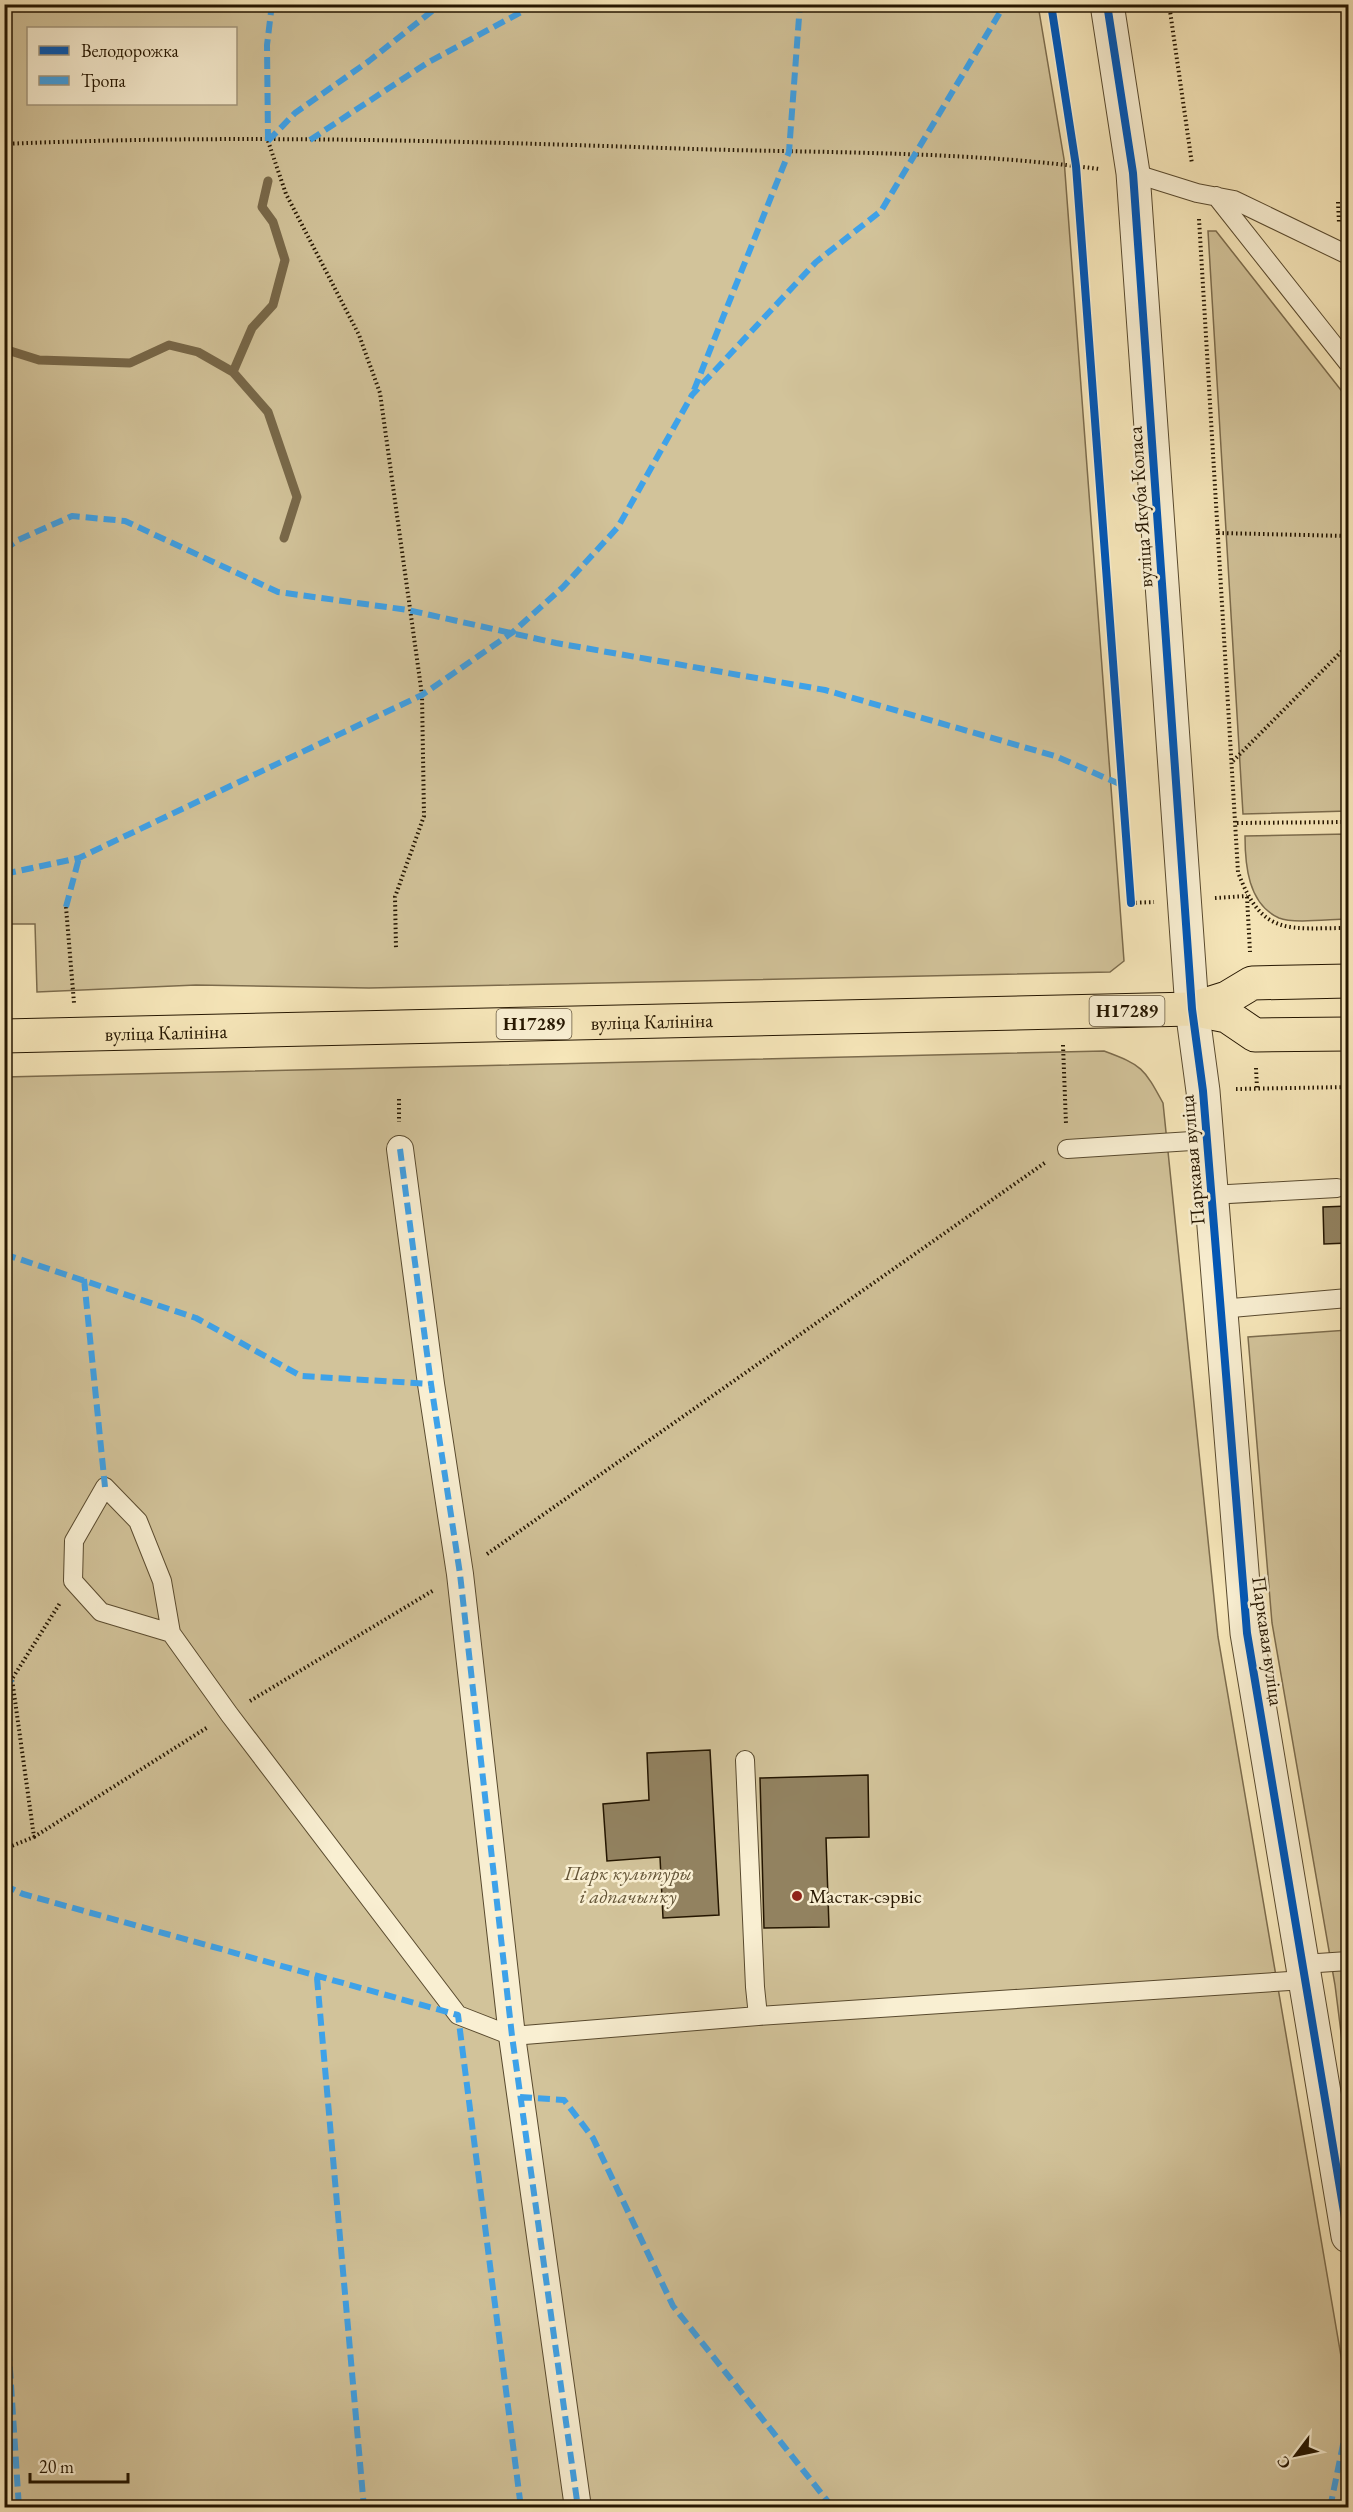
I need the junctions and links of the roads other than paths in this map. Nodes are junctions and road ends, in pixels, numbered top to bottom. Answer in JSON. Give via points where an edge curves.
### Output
{"nodes":[{"id":1,"x":1107,"y":4,"type":"edge"},
{"id":2,"x":1133,"y":173,"type":"junction"},
{"id":3,"x":1216,"y":196,"type":"junction"},
{"id":4,"x":1348,"y":255,"type":"edge"},
{"id":5,"x":1348,"y":363,"type":"edge"},
{"id":6,"x":1348,"y":981,"type":"edge"},
{"id":7,"x":1192,"y":1009,"type":"junction"},
{"id":8,"x":1348,"y":1034,"type":"edge"},
{"id":9,"x":4,"y":1036,"type":"edge"},
{"id":10,"x":1207,"y":1140,"type":"junction"},
{"id":11,"x":399,"y":1149,"type":"dead end"},
{"id":12,"x":1067,"y":1149,"type":"dead end"},
{"id":13,"x":1336,"y":1188,"type":"dead end"},
{"id":14,"x":1211,"y":1195,"type":"junction"},
{"id":15,"x":1348,"y":1298,"type":"edge"},
{"id":16,"x":1220,"y":1309,"type":"junction"},
{"id":17,"x":171,"y":1632,"type":"junction"},
{"id":18,"x":745,"y":1760,"type":"dead end"},
{"id":19,"x":1348,"y":1961,"type":"edge"},
{"id":20,"x":1304,"y":1972,"type":"junction"},
{"id":21,"x":758,"y":2016,"type":"junction"},
{"id":22,"x":512,"y":2036,"type":"junction"},
{"id":23,"x":1348,"y":2236,"type":"edge"},
{"id":24,"x":578,"y":2508,"type":"edge"}],
"edges":[{"from":1,"to":2,"type":"street","name":"вуліца Якуба Коласа"},
{"from":2,"to":3,"type":"lane","via":[[1197,194]]},
{"from":2,"to":7,"type":"street","name":"вуліца Якуба Коласа"},
{"from":3,"to":4,"type":"lane","via":[[1234,200]]},
{"from":3,"to":5,"type":"lane"},
{"from":6,"to":7,"type":"main road","name":"вуліца Калініна","number":"Н17289","via":[[1252,983],[1227,998]]},
{"from":7,"to":8,"type":"main road","name":"вуліца Калініна","number":"Н17289","via":[[1227,1016],[1255,1035]]},
{"from":7,"to":9,"type":"main road","name":"вуліца Калініна","number":"Н17289"},
{"from":7,"to":10,"type":"street","name":"Паркавая вуліца"},
{"from":10,"to":12,"type":"lane"},
{"from":10,"to":14,"type":"street","name":"Паркавая вуліца"},
{"from":11,"to":22,"type":"street","via":[[460,1574]]},
{"from":13,"to":14,"type":"lane"},
{"from":14,"to":16,"type":"street","name":"Паркавая вуліца"},
{"from":15,"to":16,"type":"lane"},
{"from":16,"to":20,"type":"street","name":"Паркавая вуліца","via":[[1247,1633]]},
{"from":17,"to":17,"type":"lane","via":[[101,1612],[73,1581],[74,1541],[105,1487],[138,1521],[162,1581]]},
{"from":17,"to":22,"type":"lane","via":[[458,2015]]},
{"from":18,"to":21,"type":"lane"},
{"from":19,"to":20,"type":"lane"},
{"from":20,"to":21,"type":"lane"},
{"from":20,"to":23,"type":"street","name":"Паркавая вуліца"},
{"from":21,"to":22,"type":"lane"},
{"from":22,"to":24,"type":"street"}]}
